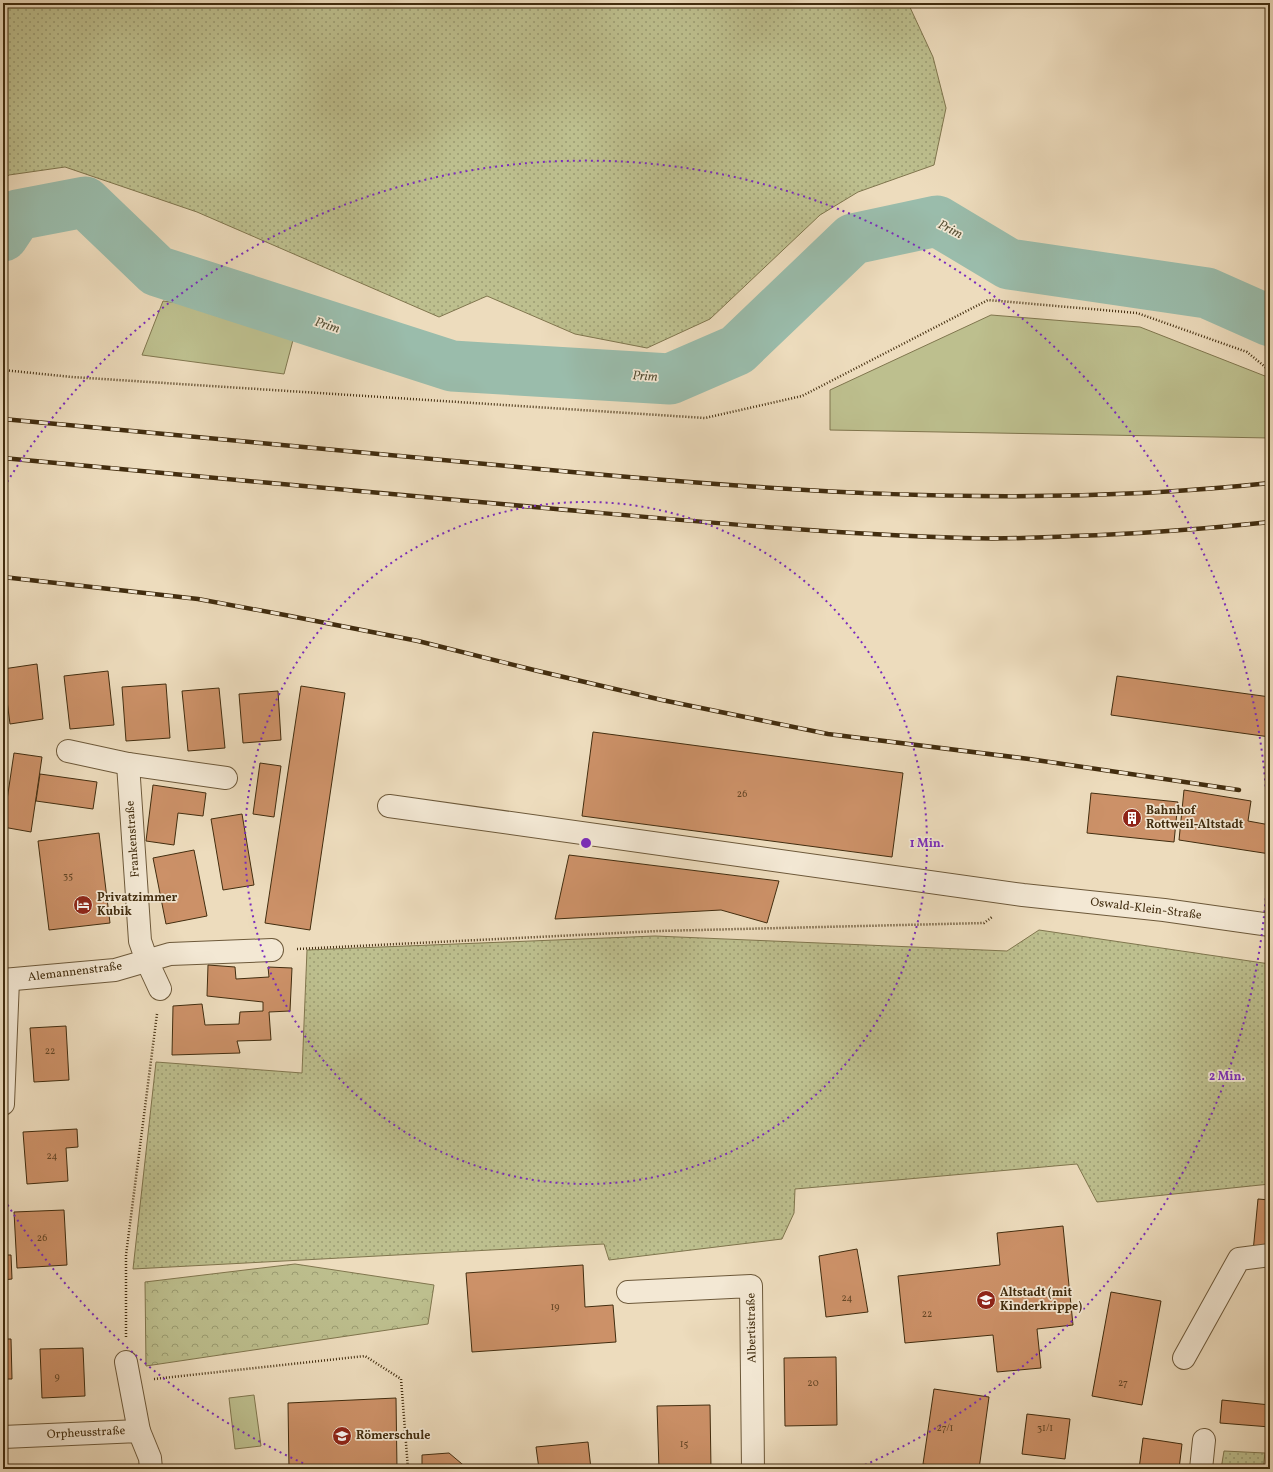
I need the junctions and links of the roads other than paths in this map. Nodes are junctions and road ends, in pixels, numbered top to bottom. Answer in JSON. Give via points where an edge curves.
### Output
{"nodes":[{"id":1,"x":68,"y":751,"type":"dead end"},
{"id":2,"x":128,"y":764,"type":"junction"},
{"id":3,"x":226,"y":778,"type":"dead end"},
{"id":4,"x":389,"y":806,"type":"dead end"},
{"id":5,"x":1270,"y":925,"type":"edge"},
{"id":6,"x":272,"y":950,"type":"road end"},
{"id":7,"x":147,"y":961,"type":"junction"},
{"id":8,"x":5,"y":980,"type":"edge"},
{"id":9,"x":160,"y":989,"type":"road end"},
{"id":10,"x":3,"y":1104,"type":"edge"},
{"id":11,"x":1270,"y":1256,"type":"edge"},
{"id":12,"x":628,"y":1292,"type":"dead end"},
{"id":13,"x":1184,"y":1358,"type":"dead end"},
{"id":14,"x":128,"y":1371,"type":"road end"},
{"id":15,"x":139,"y":1431,"type":"junction"},
{"id":16,"x":3,"y":1437,"type":"edge"},
{"id":17,"x":1204,"y":1440,"type":"dead end"},
{"id":18,"x":150,"y":1464,"type":"edge"},
{"id":19,"x":753,"y":1469,"type":"edge"},
{"id":20,"x":1201,"y":1469,"type":"edge"}],
"edges":[{"from":1,"to":2,"type":"street"},
{"from":2,"to":3,"type":"street"},
{"from":2,"to":7,"type":"street","name":"Frankenstraße","via":[[140,941]]},
{"from":4,"to":5,"type":"street","name":"Oswald-Klein-Straße","via":[[1022,895],[1164,910]]},
{"from":6,"to":7,"type":"street","name":"Alemannenstraße","via":[[170,954]]},
{"from":7,"to":8,"type":"street","name":"Alemannenstraße","via":[[115,970]]},
{"from":7,"to":9,"type":"street"},
{"from":8,"to":10,"type":"street"},
{"from":11,"to":13,"type":"street","via":[[1239,1259]]},
{"from":12,"to":19,"type":"street","name":"Albertistraße","via":[[751,1286]]},
{"from":14,"to":15,"type":"street"},
{"from":15,"to":16,"type":"street","name":"Orpheusstraße"},
{"from":15,"to":18,"type":"street","name":"Orpheusstraße"},
{"from":17,"to":20,"type":"street"}]}
